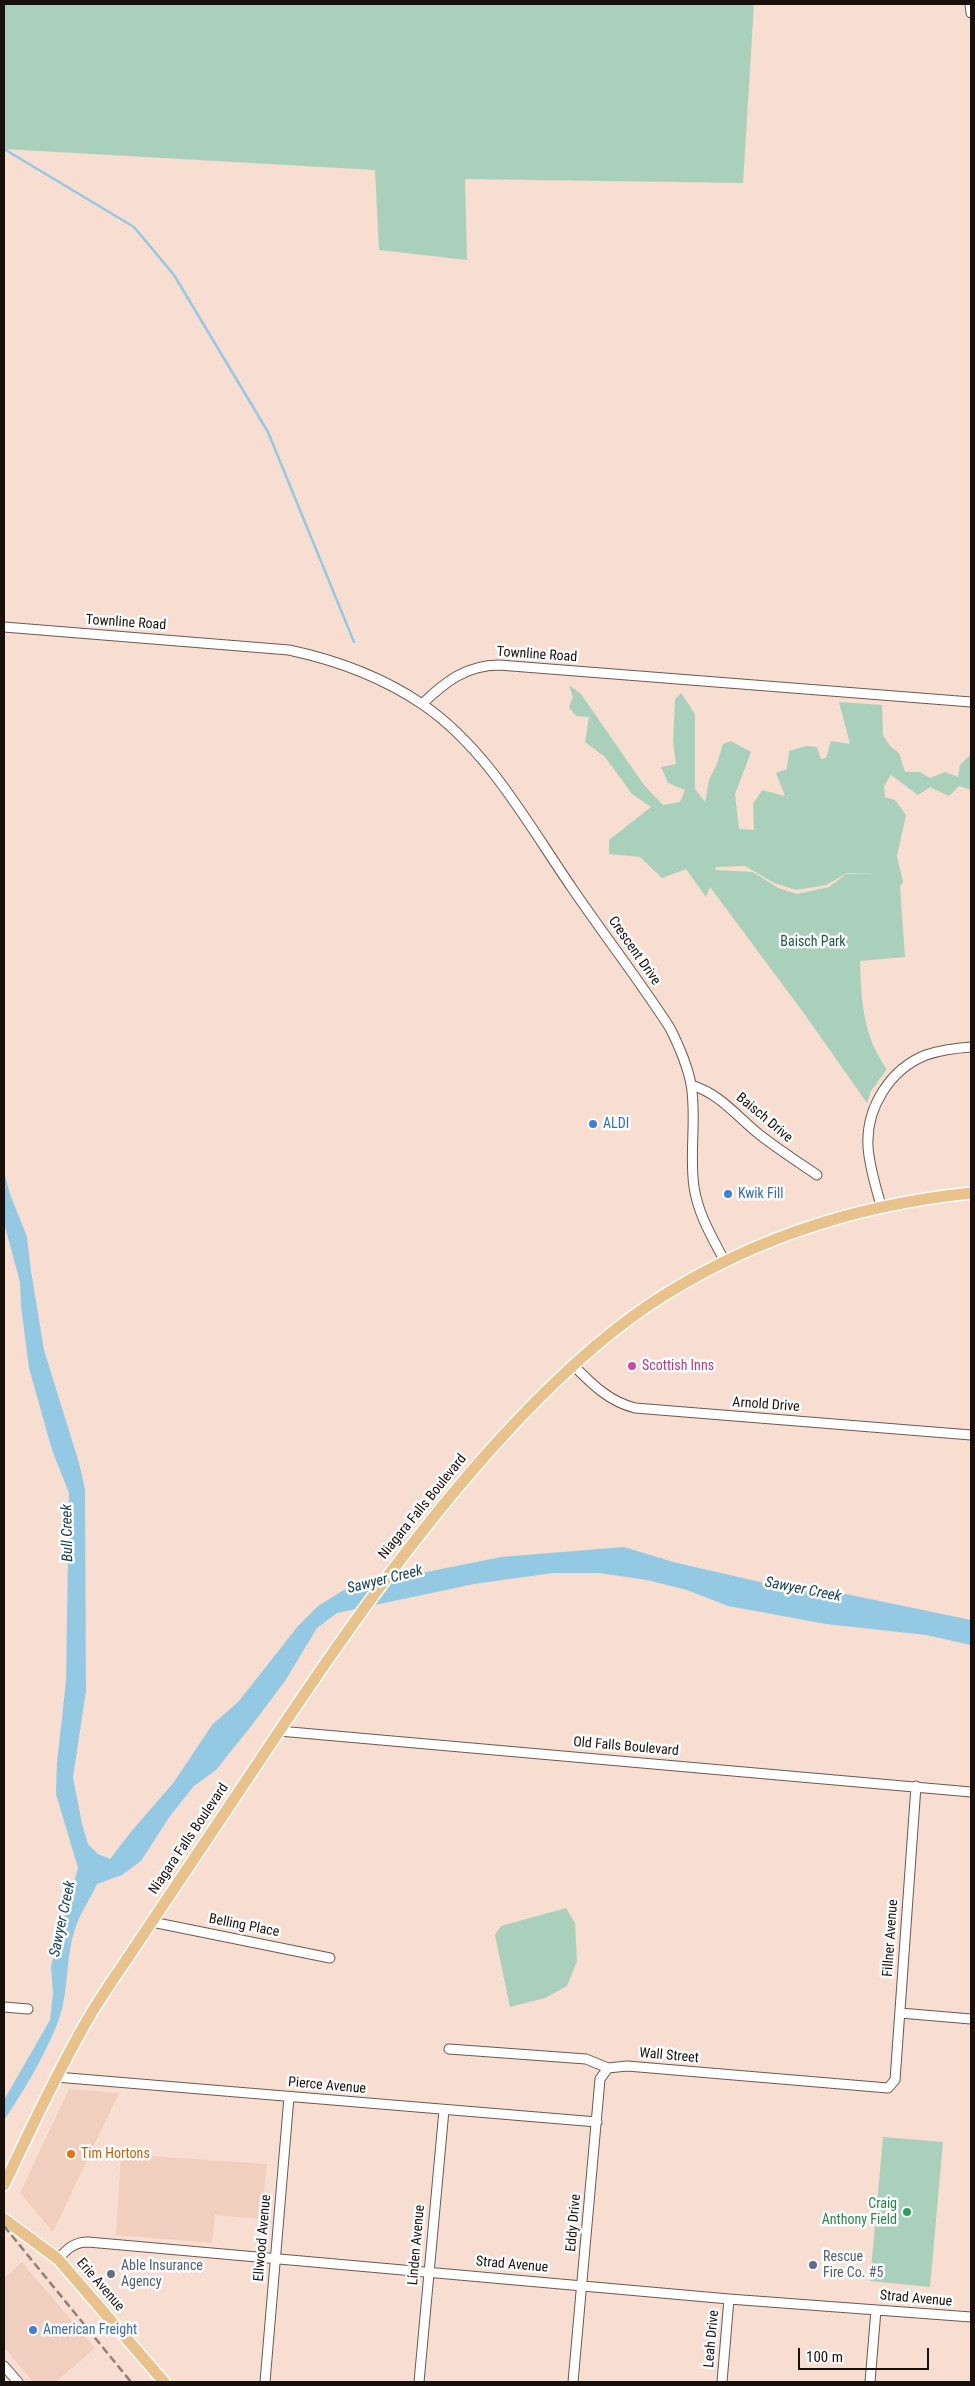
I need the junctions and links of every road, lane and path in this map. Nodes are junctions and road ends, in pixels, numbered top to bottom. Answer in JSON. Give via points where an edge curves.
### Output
{"nodes":[{"id":1,"x":970,"y":4,"type":"edge"},
{"id":2,"x":971,"y":13,"type":"edge"},
{"id":3,"x":4,"y":627,"type":"edge"},
{"id":4,"x":971,"y":702,"type":"edge"},
{"id":5,"x":422,"y":704,"type":"junction"},
{"id":6,"x":971,"y":1047,"type":"edge"},
{"id":7,"x":691,"y":1085,"type":"junction"},
{"id":8,"x":817,"y":1175,"type":"dead end"},
{"id":9,"x":971,"y":1193,"type":"edge"},
{"id":10,"x":881,"y":1206,"type":"junction"},
{"id":11,"x":724,"y":1260,"type":"junction"},
{"id":12,"x":574,"y":1364,"type":"junction"},
{"id":13,"x":971,"y":1435,"type":"edge"},
{"id":14,"x":279,"y":1731,"type":"junction"},
{"id":15,"x":916,"y":1786,"type":"junction"},
{"id":16,"x":971,"y":1792,"type":"edge"},
{"id":17,"x":152,"y":1922,"type":"junction"},
{"id":18,"x":330,"y":1958,"type":"dead end"},
{"id":19,"x":4,"y":2007,"type":"edge"},
{"id":20,"x":28,"y":2009,"type":"dead end"},
{"id":21,"x":900,"y":2013,"type":"junction"},
{"id":22,"x":971,"y":2019,"type":"edge"},
{"id":23,"x":449,"y":2049,"type":"dead end"},
{"id":24,"x":608,"y":2068,"type":"junction"},
{"id":25,"x":56,"y":2077,"type":"junction"},
{"id":26,"x":888,"y":2088,"type":"joint"},
{"id":27,"x":289,"y":2097,"type":"junction"},
{"id":28,"x":444,"y":2110,"type":"junction"},
{"id":29,"x":596,"y":2122,"type":"junction"},
{"id":30,"x":4,"y":2185,"type":"edge"},
{"id":31,"x":4,"y":2219,"type":"edge"},
{"id":32,"x":276,"y":2258,"type":"junction"},
{"id":33,"x":58,"y":2259,"type":"junction"},
{"id":34,"x":428,"y":2272,"type":"junction"},
{"id":35,"x":582,"y":2285,"type":"junction"},
{"id":36,"x":730,"y":2298,"type":"junction"},
{"id":37,"x":876,"y":2310,"type":"junction"},
{"id":38,"x":971,"y":2317,"type":"edge"},
{"id":39,"x":4,"y":2366,"type":"edge"},
{"id":40,"x":18,"y":2382,"type":"edge"},
{"id":41,"x":164,"y":2382,"type":"edge"},
{"id":42,"x":265,"y":2382,"type":"edge"},
{"id":43,"x":419,"y":2382,"type":"edge"},
{"id":44,"x":573,"y":2382,"type":"edge"},
{"id":45,"x":722,"y":2382,"type":"edge"},
{"id":46,"x":870,"y":2382,"type":"edge"}],
"edges":[{"from":1,"to":2,"type":"street"},
{"from":3,"to":5,"type":"street","name":"Townline Road","via":[[289,650],[358,670]]},
{"from":4,"to":5,"type":"street","name":"Townline Road","via":[[499,665],[477,667],[457,674]]},
{"from":5,"to":7,"type":"street","name":"Crescent Drive","via":[[478,757],[518,809],[665,1020],[684,1056]]},
{"from":6,"to":10,"type":"street","via":[[939,1051],[920,1058],[895,1075],[882,1092],[871,1119],[868,1138]]},
{"from":7,"to":8,"type":"street","name":"Baisch Drive","via":[[722,1100],[758,1133]]},
{"from":7,"to":11,"type":"street","name":"Crescent Drive","via":[[694,1186],[703,1218]]},
{"from":9,"to":10,"type":"main road","name":"Niagara Falls Boulevard"},
{"from":10,"to":11,"type":"main road","name":"Niagara Falls Boulevard","via":[[808,1227]]},
{"from":11,"to":12,"type":"main road","name":"Niagara Falls Boulevard","via":[[638,1313]]},
{"from":12,"to":13,"type":"street","name":"Arnold Drive","via":[[606,1396],[635,1408]]},
{"from":12,"to":14,"type":"main road","name":"Niagara Falls Boulevard","via":[[480,1461],[420,1533],[359,1614]]},
{"from":14,"to":15,"type":"street","name":"Old Falls Boulevard"},
{"from":14,"to":17,"type":"main road","name":"Niagara Falls Boulevard"},
{"from":15,"to":16,"type":"street","name":"Old Falls Boulevard"},
{"from":15,"to":21,"type":"street","name":"Fillner Avenue"},
{"from":17,"to":18,"type":"street","name":"Belling Place"},
{"from":17,"to":25,"type":"main road","name":"Niagara Falls Boulevard","via":[[91,2014]]},
{"from":19,"to":20,"type":"street"},
{"from":21,"to":22,"type":"street"},
{"from":21,"to":26,"type":"street","name":"Fillner Avenue","via":[[895,2080]]},
{"from":23,"to":24,"type":"street","name":"Wall Street","via":[[586,2060]]},
{"from":24,"to":26,"type":"street","name":"Wall Street","via":[[627,2066]]},
{"from":24,"to":29,"type":"street","name":"Eddy Drive","via":[[600,2079]]},
{"from":25,"to":27,"type":"street","name":"Pierce Avenue"},
{"from":25,"to":30,"type":"main road","name":"Niagara Falls Boulevard"},
{"from":27,"to":28,"type":"street","name":"Pierce Avenue"},
{"from":27,"to":32,"type":"street","name":"Ellwood Avenue"},
{"from":28,"to":29,"type":"street","name":"Pierce Avenue"},
{"from":28,"to":34,"type":"street","name":"Linden Avenue"},
{"from":29,"to":35,"type":"street","name":"Eddy Drive"},
{"from":31,"to":33,"type":"main road","name":"Erie Avenue"},
{"from":32,"to":33,"type":"street","name":"Strad Avenue","via":[[78,2242]]},
{"from":32,"to":34,"type":"street","name":"Strad Avenue"},
{"from":32,"to":42,"type":"street","name":"Ellwood Avenue"},
{"from":33,"to":41,"type":"main road","name":"Erie Avenue"},
{"from":34,"to":35,"type":"street","name":"Strad Avenue"},
{"from":34,"to":43,"type":"street","name":"Linden Avenue"},
{"from":35,"to":36,"type":"street","name":"Strad Avenue"},
{"from":35,"to":44,"type":"street","name":"Eddy Drive"},
{"from":36,"to":37,"type":"street","name":"Strad Avenue"},
{"from":36,"to":45,"type":"street","name":"Leah Drive"},
{"from":37,"to":38,"type":"street","name":"Strad Avenue"},
{"from":37,"to":46,"type":"street"},
{"from":39,"to":40,"type":"street"}]}
